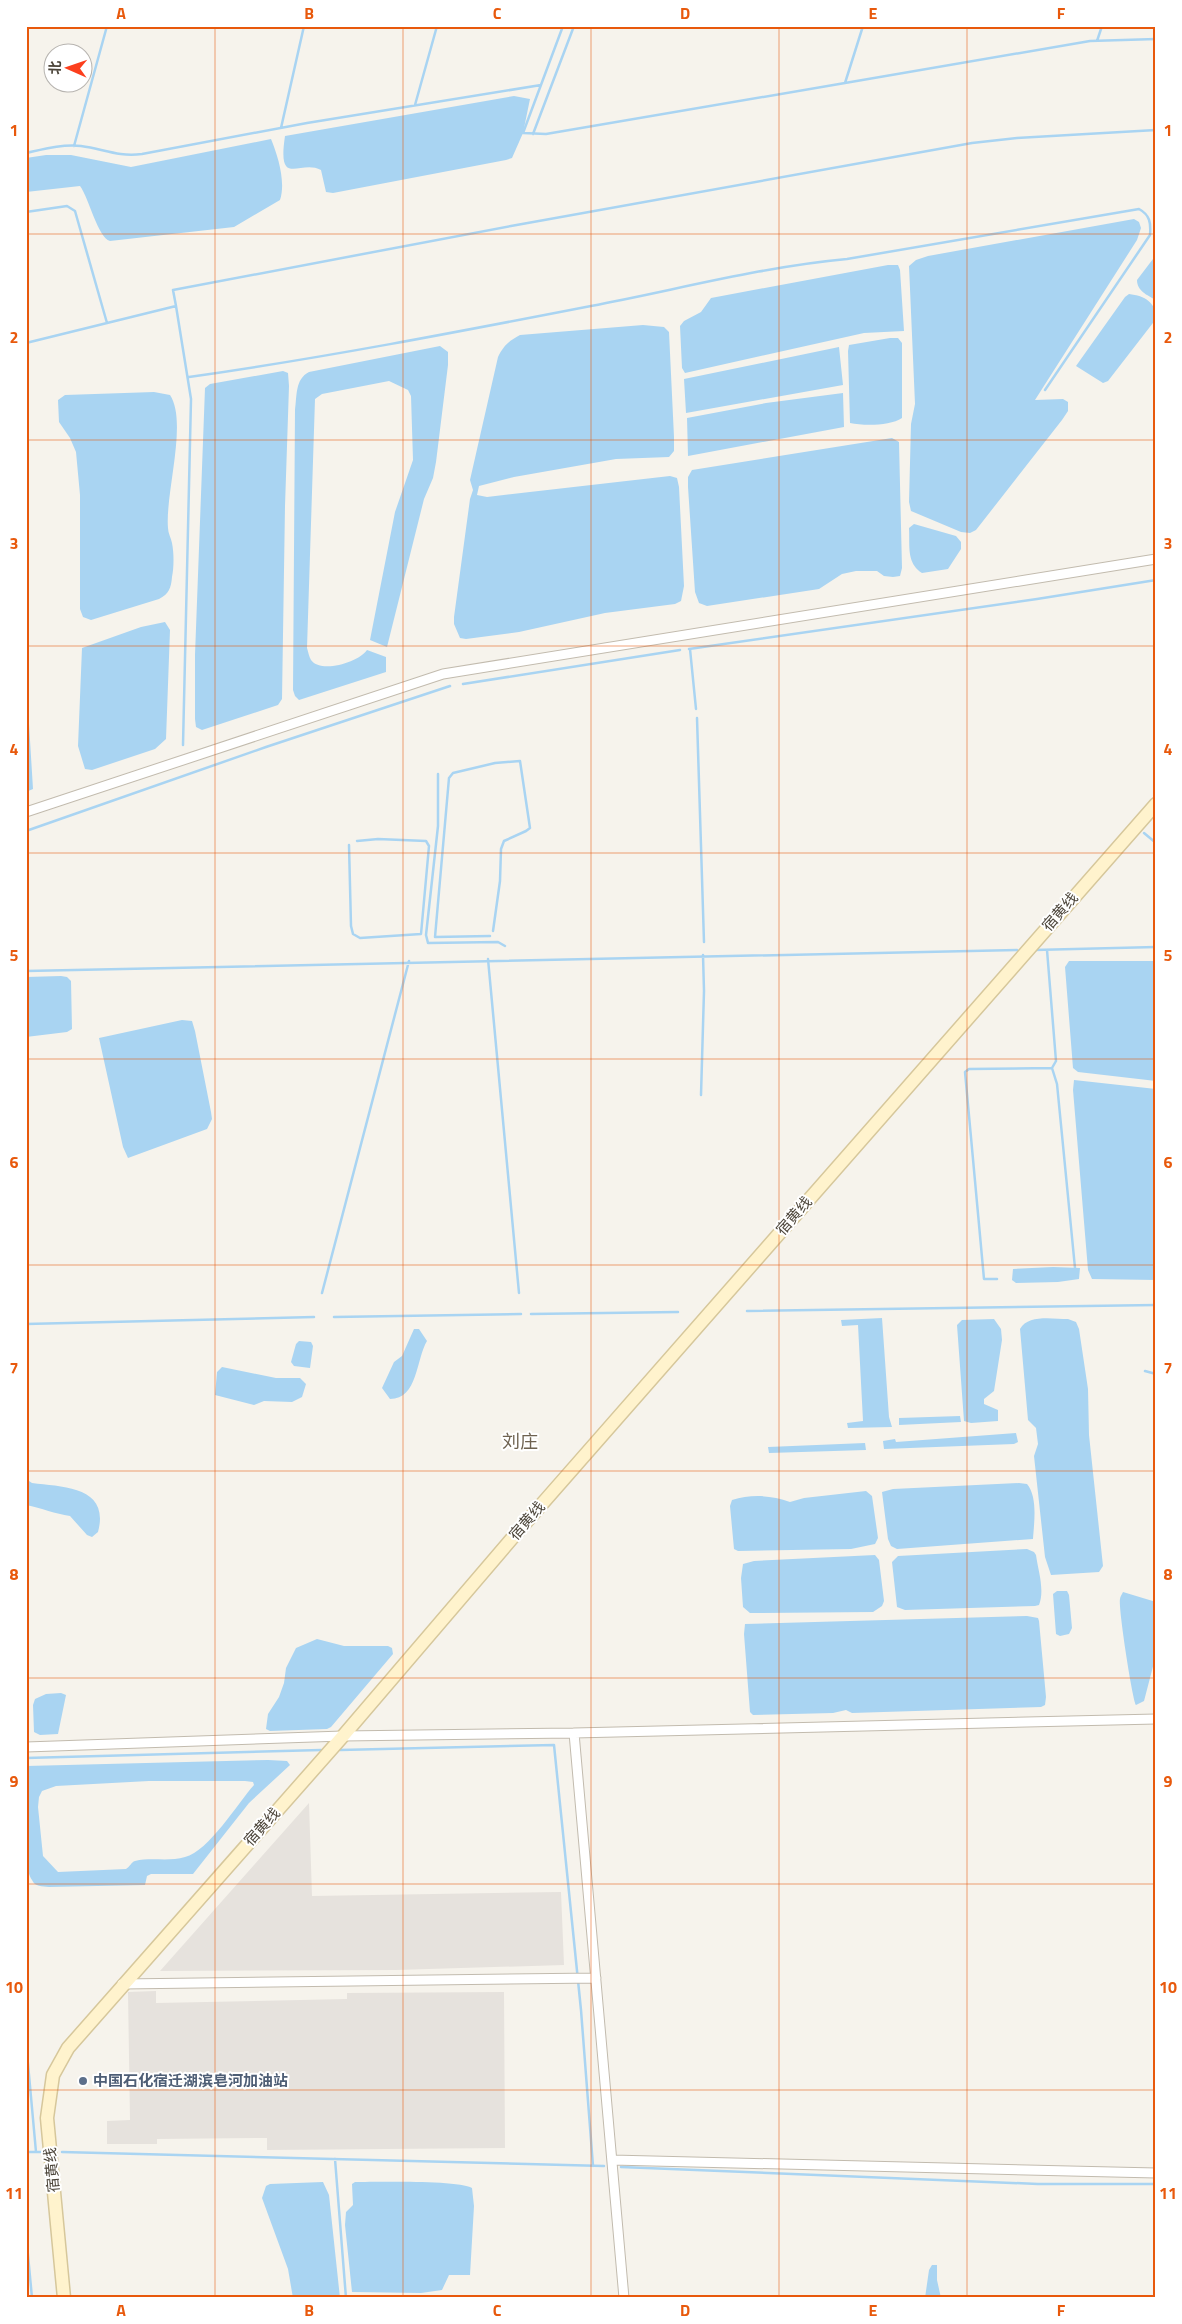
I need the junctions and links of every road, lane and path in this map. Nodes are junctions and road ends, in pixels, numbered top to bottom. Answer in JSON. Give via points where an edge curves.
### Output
{"nodes":[{"id":1,"x":1156,"y":559,"type":"edge"},
{"id":2,"x":1156,"y":804,"type":"edge"},
{"id":3,"x":26,"y":812,"type":"edge"},
{"id":4,"x":1156,"y":1719,"type":"edge"},
{"id":5,"x":574,"y":1732,"type":"junction"},
{"id":6,"x":343,"y":1736,"type":"junction"},
{"id":7,"x":26,"y":1747,"type":"edge"},
{"id":8,"x":596,"y":1978,"type":"junction"},
{"id":9,"x":122,"y":1984,"type":"junction"},
{"id":10,"x":612,"y":2160,"type":"junction"},
{"id":11,"x":1156,"y":2173,"type":"edge"},
{"id":12,"x":64,"y":2298,"type":"edge"},
{"id":13,"x":624,"y":2298,"type":"edge"}],
"edges":[{"from":1,"to":3,"type":"street","via":[[443,674]]},
{"from":2,"to":6,"type":"main road","name":"宿黄线","via":[[532,1515]]},
{"from":4,"to":5,"type":"street"},
{"from":5,"to":6,"type":"street"},
{"from":5,"to":8,"type":"street"},
{"from":6,"to":7,"type":"street"},
{"from":6,"to":9,"type":"main road","name":"宿黄线"},
{"from":8,"to":9,"type":"street"},
{"from":8,"to":10,"type":"street"},
{"from":9,"to":12,"type":"main road","name":"宿黄线","via":[[68,2048],[50,2085],[47,2118]]},
{"from":10,"to":11,"type":"street"},
{"from":10,"to":13,"type":"street"}]}
